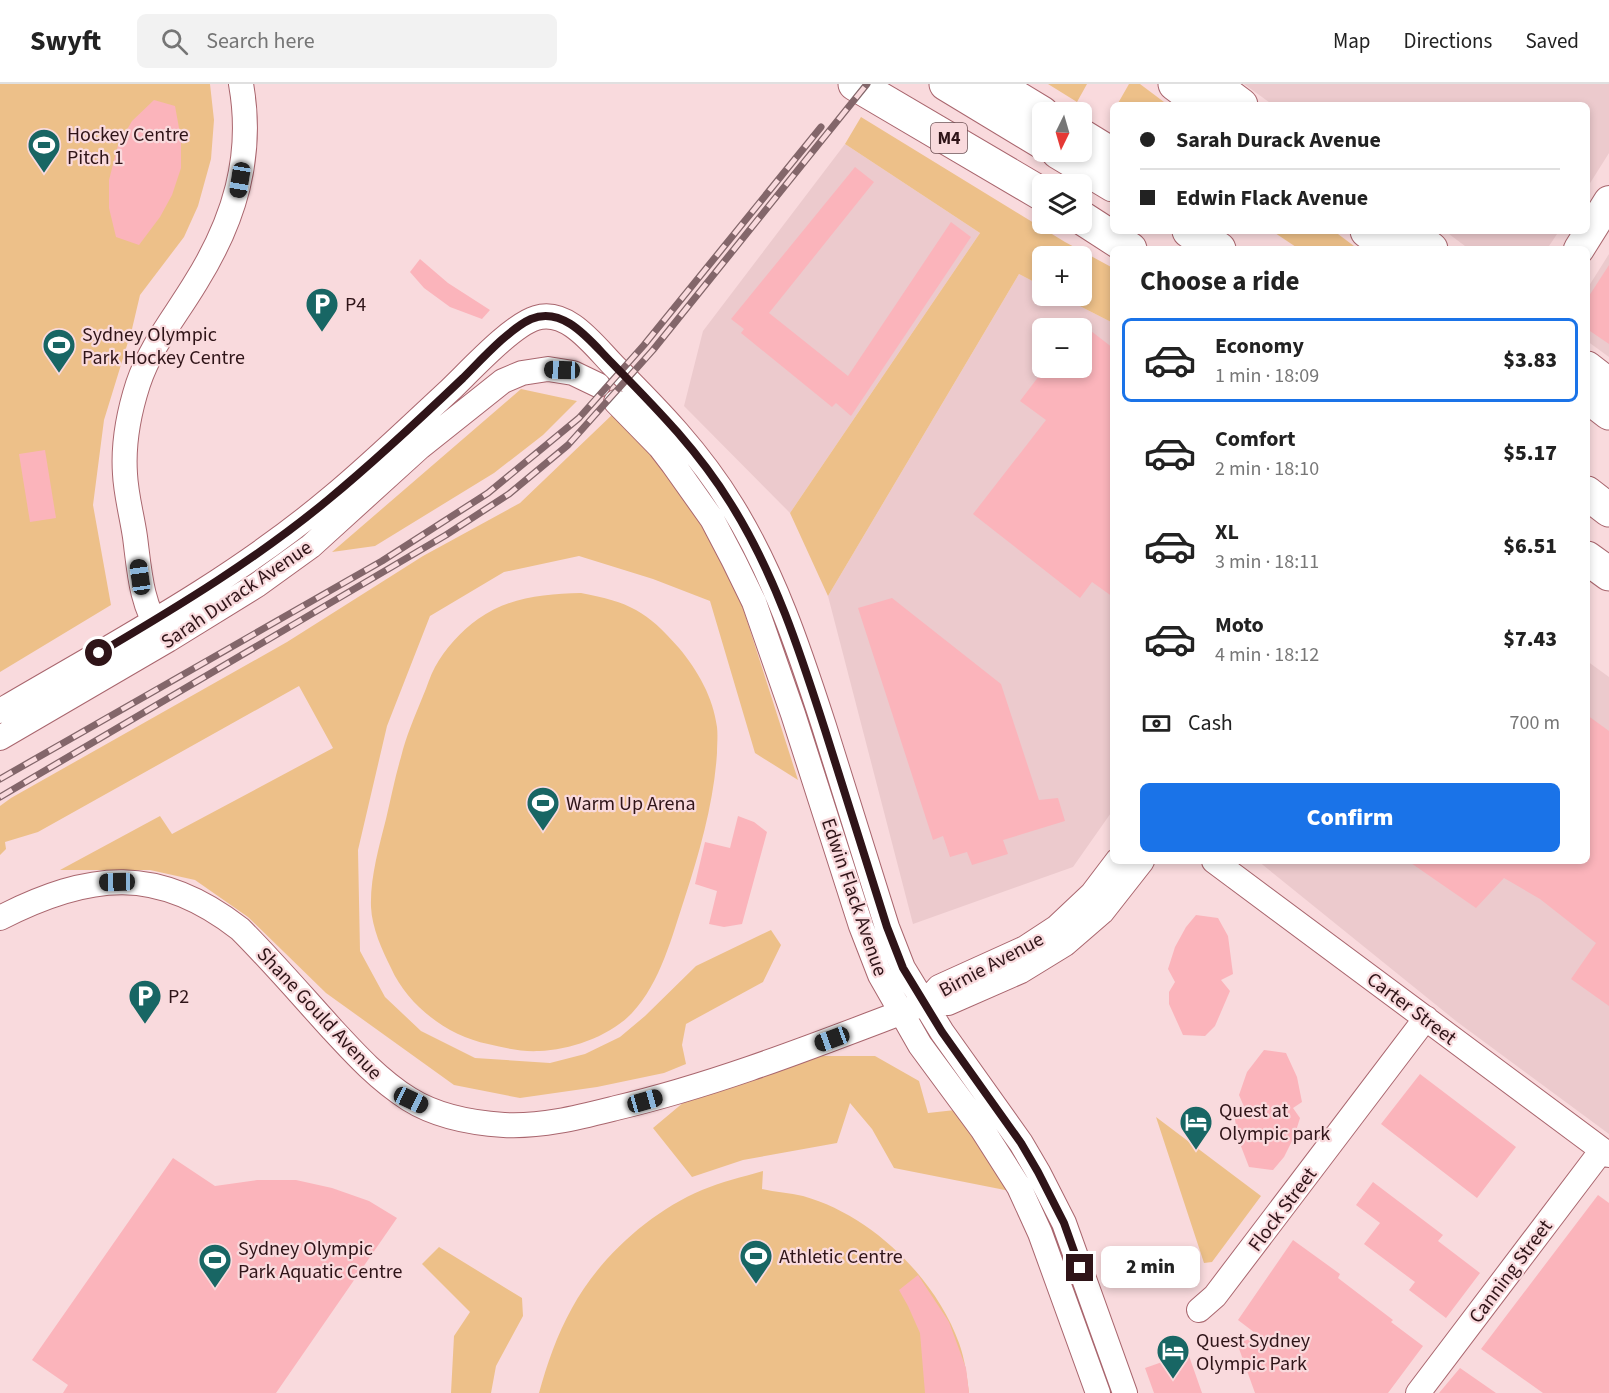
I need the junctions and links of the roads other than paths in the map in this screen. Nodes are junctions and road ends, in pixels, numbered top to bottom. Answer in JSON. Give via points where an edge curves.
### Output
{"nodes":[{"id":1,"x":241,"y":84,"type":"edge"},
{"id":2,"x":855,"y":84,"type":"edge"},
{"id":3,"x":946,"y":84,"type":"edge"},
{"id":4,"x":994,"y":84,"type":"edge"},
{"id":5,"x":1175,"y":84,"type":"edge"},
{"id":6,"x":1213,"y":84,"type":"edge"},
{"id":7,"x":1199,"y":102,"type":"edge"},
{"id":8,"x":1237,"y":102,"type":"edge"},
{"id":9,"x":1032,"y":107,"type":"edge"},
{"id":10,"x":1032,"y":136,"type":"edge"},
{"id":11,"x":1092,"y":142,"type":"edge"},
{"id":12,"x":1110,"y":153,"type":"edge"},
{"id":13,"x":1075,"y":162,"type":"edge"},
{"id":14,"x":1110,"y":183,"type":"edge"},
{"id":15,"x":1032,"y":188,"type":"edge"},
{"id":16,"x":1609,"y":201,"type":"edge"},
{"id":17,"x":1092,"y":225,"type":"edge"},
{"id":18,"x":1590,"y":230,"type":"edge"},
{"id":19,"x":1194,"y":234,"type":"edge"},
{"id":20,"x":1218,"y":234,"type":"edge"},
{"id":21,"x":1371,"y":234,"type":"edge"},
{"id":22,"x":1411,"y":234,"type":"edge"},
{"id":23,"x":1125,"y":246,"type":"edge"},
{"id":24,"x":1214,"y":246,"type":"edge"},
{"id":25,"x":1231,"y":246,"type":"edge"},
{"id":26,"x":1387,"y":246,"type":"edge"},
{"id":27,"x":1427,"y":246,"type":"edge"},
{"id":28,"x":531,"y":319,"type":"joint"},
{"id":29,"x":1590,"y":370,"type":"edge"},
{"id":30,"x":589,"y":380,"type":"dead end"},
{"id":31,"x":1609,"y":385,"type":"edge"},
{"id":32,"x":1590,"y":398,"type":"edge"},
{"id":33,"x":616,"y":402,"type":"dead end"},
{"id":34,"x":1609,"y":413,"type":"edge"},
{"id":35,"x":710,"y":472,"type":"junction"},
{"id":36,"x":690,"y":487,"type":"junction"},
{"id":37,"x":1590,"y":495,"type":"edge"},
{"id":38,"x":1609,"y":510,"type":"edge"},
{"id":39,"x":1590,"y":560,"type":"edge"},
{"id":40,"x":1609,"y":574,"type":"edge"},
{"id":41,"x":153,"y":621,"type":"junction"},
{"id":42,"x":168,"y":640,"type":"junction"},
{"id":43,"x":0,"y":711,"type":"edge"},
{"id":44,"x":0,"y":738,"type":"edge"},
{"id":45,"x":1115,"y":864,"type":"edge"},
{"id":46,"x":1140,"y":864,"type":"edge"},
{"id":47,"x":1218,"y":864,"type":"edge"},
{"id":48,"x":0,"y":918,"type":"edge"},
{"id":49,"x":1049,"y":944,"type":"junction"},
{"id":50,"x":924,"y":1004,"type":"junction"},
{"id":51,"x":901,"y":1012,"type":"junction"},
{"id":52,"x":1426,"y":1018,"type":"junction"},
{"id":53,"x":1605,"y":1152,"type":"edge"},
{"id":54,"x":1199,"y":1310,"type":"dead end"},
{"id":55,"x":1098,"y":1393,"type":"edge"},
{"id":56,"x":1125,"y":1393,"type":"edge"},
{"id":57,"x":1418,"y":1393,"type":"edge"}],
"edges":[{"from":1,"to":41,"type":"street","via":[[245,148],[237,195],[222,237],[159,336],[138,385],[127,434],[125,474],[140,577]]},
{"from":2,"to":15,"type":"highway","number":"M4"},
{"from":3,"to":10,"type":"highway","number":"M4"},
{"from":4,"to":9,"type":"highway"},
{"from":5,"to":7,"type":"highway"},
{"from":6,"to":8,"type":"highway"},
{"from":11,"to":12,"type":"highway"},
{"from":13,"to":14,"type":"highway"},
{"from":16,"to":18,"type":"main road"},
{"from":17,"to":23,"type":"highway"},
{"from":19,"to":24,"type":"highway"},
{"from":20,"to":25,"type":"highway"},
{"from":21,"to":26,"type":"highway"},
{"from":22,"to":27,"type":"highway"},
{"from":28,"to":35,"type":"street","name":"Edwin Flack Avenue","via":[[554,317],[579,330],[664,415]]},
{"from":28,"to":41,"type":"street","name":"Sarah Durack Avenue","via":[[494,348],[330,499],[249,561]]},
{"from":29,"to":31,"type":"highway"},
{"from":30,"to":42,"type":"street","name":"Sarah Durack Avenue","via":[[562,370],[540,370],[502,381],[420,447],[311,546]]},
{"from":32,"to":34,"type":"highway"},
{"from":33,"to":36,"type":"street","name":"Edwin Flack Avenue","via":[[660,447]]},
{"from":35,"to":36,"type":"street"},
{"from":35,"to":50,"type":"street","name":"Edwin Flack Avenue","via":[[776,588],[887,927],[903,968]]},
{"from":36,"to":51,"type":"street","name":"Edwin Flack Avenue","via":[[754,602],[861,926],[880,975]]},
{"from":37,"to":38,"type":"highway"},
{"from":39,"to":40,"type":"highway"},
{"from":41,"to":42,"type":"street"},
{"from":41,"to":43,"type":"street","name":"Sarah Durack Avenue"},
{"from":42,"to":44,"type":"street","name":"Sarah Durack Avenue"},
{"from":45,"to":49,"type":"street","name":"Birnie Avenue"},
{"from":46,"to":49,"type":"street","name":"Birnie Avenue","via":[[1079,934]]},
{"from":47,"to":52,"type":"street","name":"Carter Street"},
{"from":48,"to":51,"type":"street","name":"Shane Gould Avenue","via":[[45,897],[102,882],[162,887],[191,897],[240,929],[373,1073],[436,1112],[505,1125],[561,1121],[702,1085]]},
{"from":49,"to":50,"type":"street","name":"Birnie Avenue","via":[[1004,958],[939,987]]},
{"from":50,"to":51,"type":"street","name":"Shane Gould Avenue"},
{"from":50,"to":56,"type":"street","name":"Edwin Flack Avenue","via":[[1038,1172],[1064,1223]]},
{"from":51,"to":55,"type":"street","name":"Edwin Flack Avenue","via":[[1019,1187],[1040,1233]]},
{"from":52,"to":53,"type":"street","name":"Carter Street"},
{"from":52,"to":54,"type":"street","name":"Flock Street","via":[[1215,1296]]},
{"from":53,"to":57,"type":"street","name":"Canning Street"}]}
